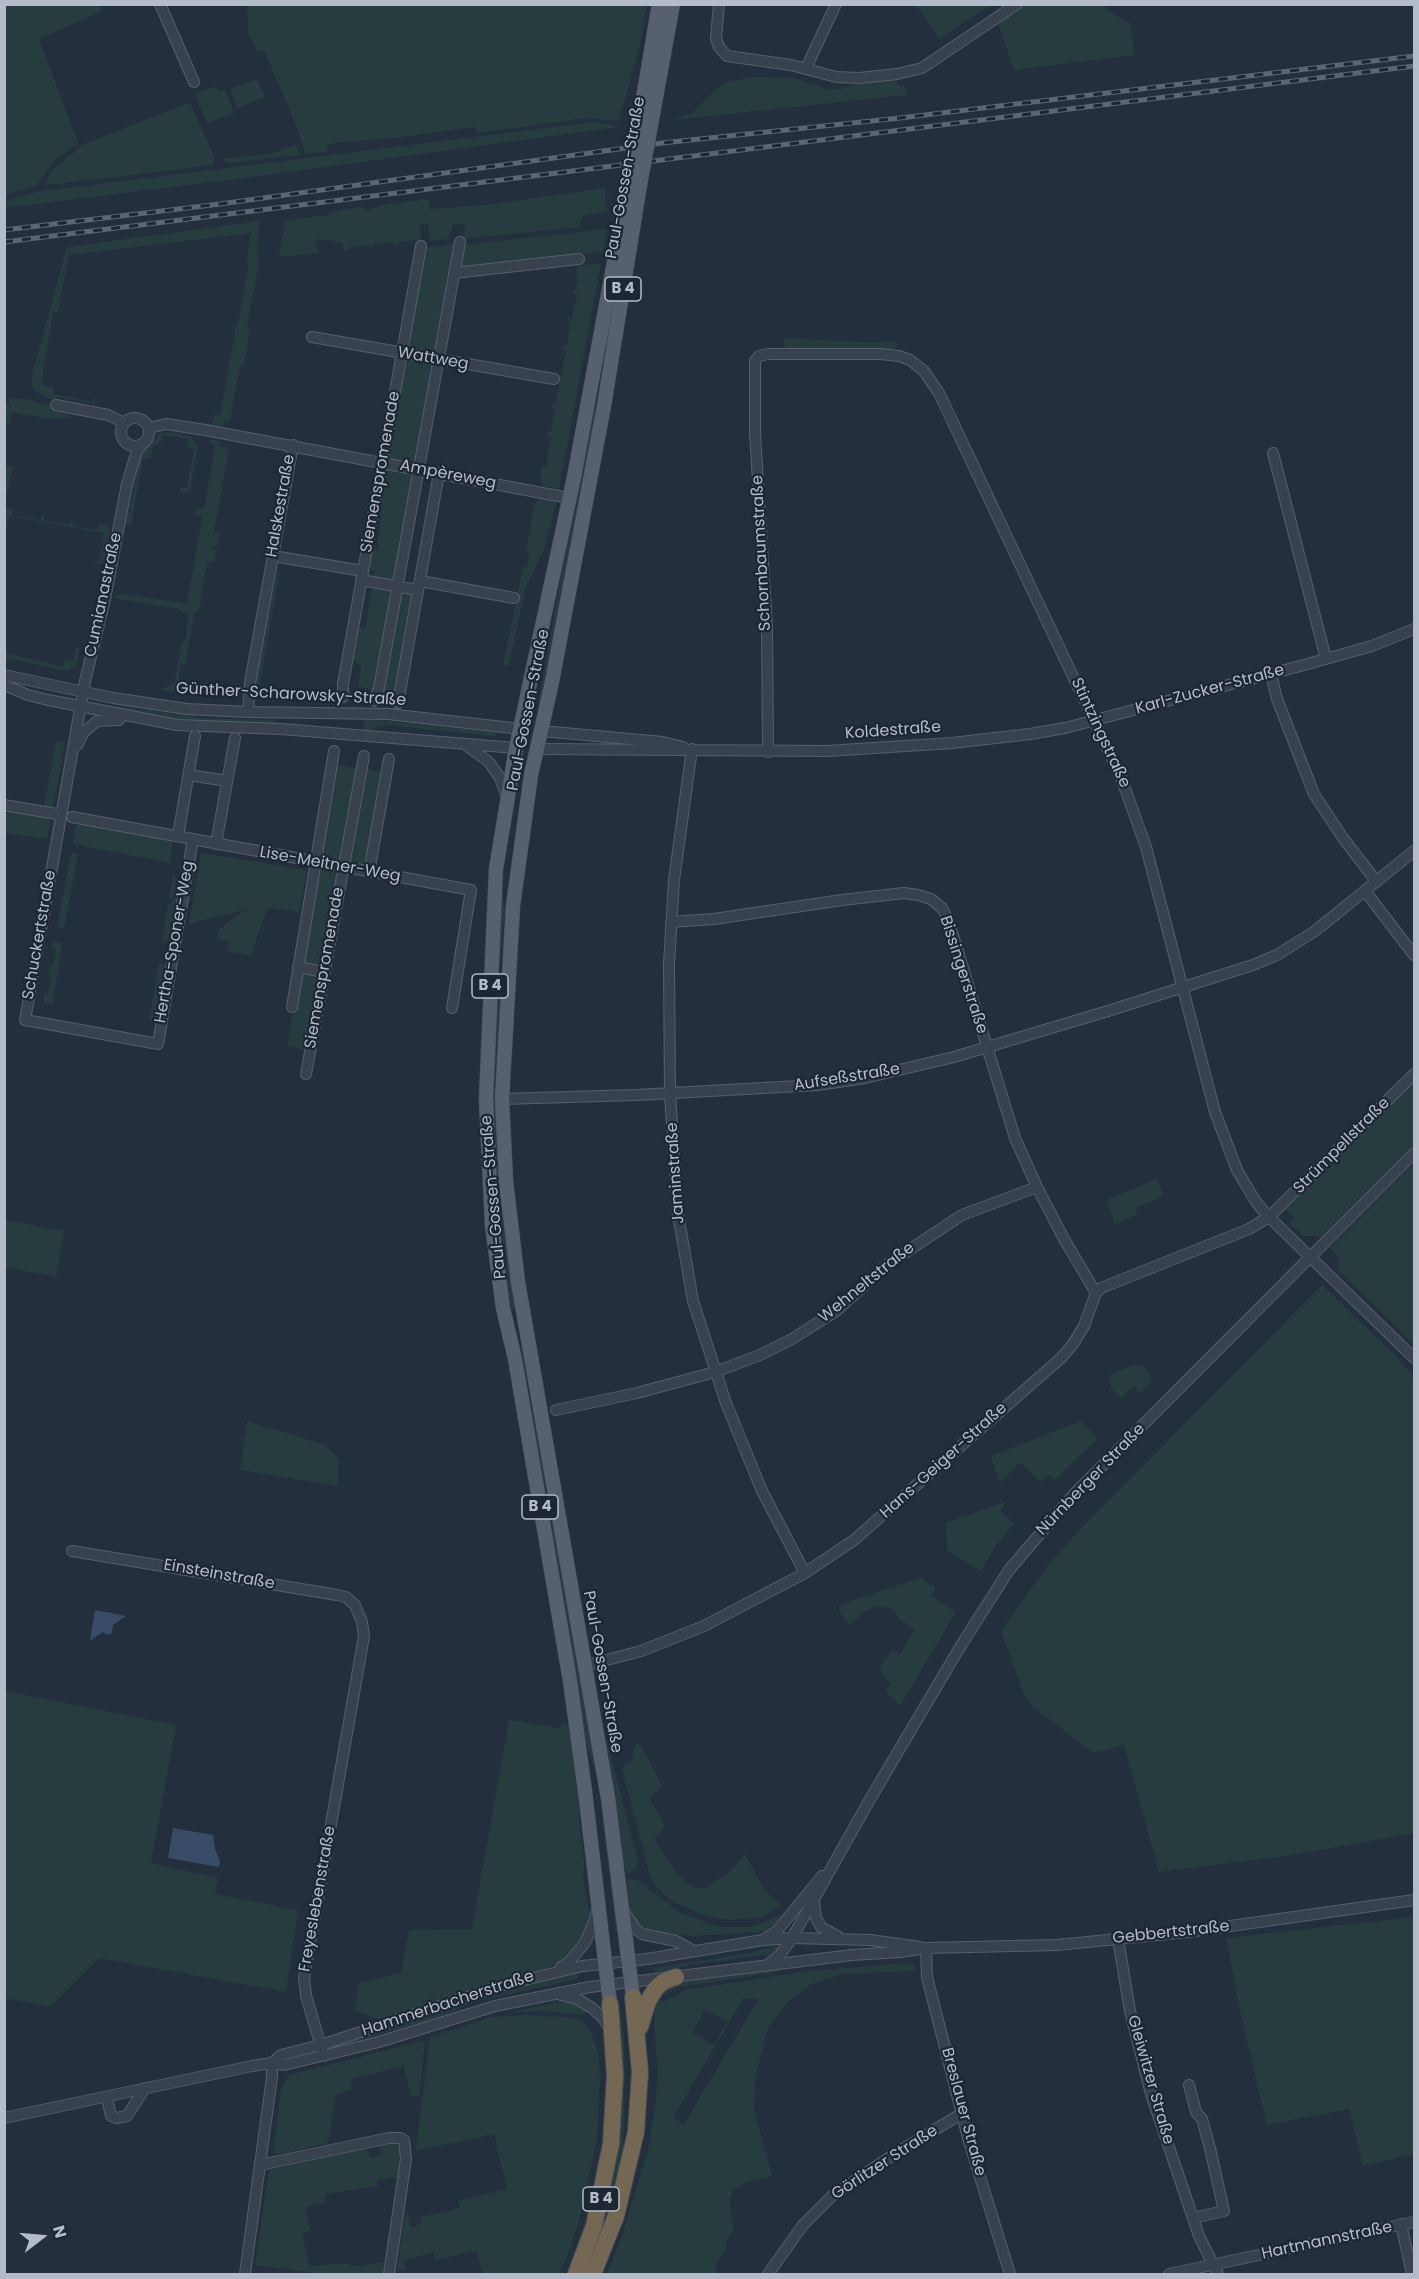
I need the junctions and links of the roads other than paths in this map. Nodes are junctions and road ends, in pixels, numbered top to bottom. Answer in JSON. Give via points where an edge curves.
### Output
{"nodes":[{"id":1,"x":160,"y":4,"type":"edge"},
{"id":2,"x":659,"y":4,"type":"edge"},
{"id":3,"x":673,"y":4,"type":"edge"},
{"id":4,"x":719,"y":4,"type":"edge"},
{"id":5,"x":836,"y":4,"type":"edge"},
{"id":6,"x":1017,"y":4,"type":"edge"},
{"id":7,"x":806,"y":68,"type":"junction"},
{"id":8,"x":194,"y":82,"type":"dead end"},
{"id":9,"x":647,"y":115,"type":"junction"},
{"id":10,"x":634,"y":186,"type":"junction"},
{"id":11,"x":460,"y":242,"type":"dead end"},
{"id":12,"x":421,"y":246,"type":"dead end"},
{"id":13,"x":579,"y":259,"type":"dead end"},
{"id":14,"x":454,"y":273,"type":"junction"},
{"id":15,"x":312,"y":337,"type":"dead end"},
{"id":16,"x":402,"y":354,"type":"junction"},
{"id":17,"x":759,"y":356,"type":"joint"},
{"id":18,"x":438,"y":360,"type":"junction"},
{"id":19,"x":554,"y":379,"type":"dead end"},
{"id":20,"x":590,"y":391,"type":"junction"},
{"id":21,"x":606,"y":394,"type":"junction"},
{"id":22,"x":56,"y":405,"type":"dead end"},
{"id":23,"x":124,"y":423,"type":"junction"},
{"id":24,"x":148,"y":428,"type":"junction"},
{"id":25,"x":123,"y":440,"type":"junction"},
{"id":26,"x":142,"y":445,"type":"junction"},
{"id":27,"x":292,"y":445,"type":"junction"},
{"id":28,"x":1273,"y":453,"type":"dead end"},
{"id":29,"x":382,"y":462,"type":"junction"},
{"id":30,"x":418,"y":469,"type":"junction"},
{"id":31,"x":439,"y":473,"type":"junction"},
{"id":32,"x":127,"y":483,"type":"junction"},
{"id":33,"x":569,"y":498,"type":"junction"},
{"id":34,"x":273,"y":556,"type":"junction"},
{"id":35,"x":362,"y":575,"type":"junction"},
{"id":36,"x":397,"y":586,"type":"junction"},
{"id":37,"x":419,"y":586,"type":"junction"},
{"id":38,"x":514,"y":598,"type":"dead end"},
{"id":39,"x":1414,"y":629,"type":"edge"},
{"id":40,"x":1326,"y":659,"type":"junction"},
{"id":41,"x":1271,"y":674,"type":"junction"},
{"id":42,"x":4,"y":675,"type":"edge"},
{"id":43,"x":4,"y":685,"type":"edge"},
{"id":44,"x":83,"y":692,"type":"junction"},
{"id":45,"x":344,"y":697,"type":"dead end"},
{"id":46,"x":374,"y":701,"type":"dead end"},
{"id":47,"x":398,"y":703,"type":"dead end"},
{"id":48,"x":81,"y":706,"type":"junction"},
{"id":49,"x":248,"y":712,"type":"junction"},
{"id":50,"x":297,"y":712,"type":"junction"},
{"id":51,"x":141,"y":719,"type":"junction"},
{"id":52,"x":1095,"y":721,"type":"junction"},
{"id":53,"x":281,"y":729,"type":"junction"},
{"id":54,"x":521,"y":729,"type":"junction"},
{"id":55,"x":542,"y":731,"type":"junction"},
{"id":56,"x":195,"y":736,"type":"dead end"},
{"id":57,"x":235,"y":738,"type":"dead end"},
{"id":58,"x":464,"y":745,"type":"junction"},
{"id":59,"x":516,"y":748,"type":"junction"},
{"id":60,"x":537,"y":749,"type":"junction"},
{"id":61,"x":692,"y":749,"type":"junction"},
{"id":62,"x":334,"y":751,"type":"dead end"},
{"id":63,"x":768,"y":752,"type":"junction"},
{"id":64,"x":74,"y":753,"type":"junction"},
{"id":65,"x":364,"y":756,"type":"dead end"},
{"id":66,"x":389,"y":759,"type":"dead end"},
{"id":67,"x":189,"y":775,"type":"junction"},
{"id":68,"x":227,"y":781,"type":"junction"},
{"id":69,"x":507,"y":797,"type":"junction"},
{"id":70,"x":4,"y":805,"type":"edge"},
{"id":71,"x":57,"y":814,"type":"dead end"},
{"id":72,"x":72,"y":817,"type":"dead end"},
{"id":73,"x":178,"y":836,"type":"junction"},
{"id":74,"x":193,"y":839,"type":"junction"},
{"id":75,"x":216,"y":844,"type":"junction"},
{"id":76,"x":1414,"y":851,"type":"edge"},
{"id":77,"x":315,"y":862,"type":"junction"},
{"id":78,"x":343,"y":867,"type":"junction"},
{"id":79,"x":369,"y":872,"type":"junction"},
{"id":80,"x":1376,"y":881,"type":"junction"},
{"id":81,"x":1365,"y":891,"type":"junction"},
{"id":82,"x":513,"y":906,"type":"junction"},
{"id":83,"x":494,"y":908,"type":"junction"},
{"id":84,"x":671,"y":922,"type":"junction"},
{"id":85,"x":1414,"y":955,"type":"edge"},
{"id":86,"x":298,"y":967,"type":"junction"},
{"id":87,"x":324,"y":972,"type":"junction"},
{"id":88,"x":1181,"y":987,"type":"junction"},
{"id":89,"x":292,"y":1007,"type":"dead end"},
{"id":90,"x":452,"y":1008,"type":"dead end"},
{"id":91,"x":158,"y":1044,"type":"joint"},
{"id":92,"x":986,"y":1047,"type":"junction"},
{"id":93,"x":306,"y":1074,"type":"dead end"},
{"id":94,"x":1414,"y":1074,"type":"edge"},
{"id":95,"x":670,"y":1094,"type":"junction"},
{"id":96,"x":502,"y":1099,"type":"junction"},
{"id":97,"x":1414,"y":1153,"type":"edge"},
{"id":98,"x":1037,"y":1187,"type":"junction"},
{"id":99,"x":1269,"y":1217,"type":"junction"},
{"id":100,"x":1310,"y":1257,"type":"junction"},
{"id":101,"x":519,"y":1290,"type":"junction"},
{"id":102,"x":501,"y":1292,"type":"junction"},
{"id":103,"x":1096,"y":1293,"type":"junction"},
{"id":104,"x":1414,"y":1358,"type":"edge"},
{"id":105,"x":715,"y":1372,"type":"junction"},
{"id":106,"x":556,"y":1410,"type":"dead end"},
{"id":107,"x":72,"y":1551,"type":"dead end"},
{"id":108,"x":805,"y":1573,"type":"junction"},
{"id":109,"x":358,"y":1612,"type":"joint"},
{"id":110,"x":584,"y":1666,"type":"junction"},
{"id":111,"x":835,"y":1859,"type":"junction"},
{"id":112,"x":598,"y":1899,"type":"junction"},
{"id":113,"x":1414,"y":1900,"type":"edge"},
{"id":114,"x":814,"y":1901,"type":"junction"},
{"id":115,"x":622,"y":1906,"type":"junction"},
{"id":116,"x":792,"y":1938,"type":"junction"},
{"id":117,"x":848,"y":1939,"type":"junction"},
{"id":118,"x":1118,"y":1939,"type":"junction"},
{"id":119,"x":763,"y":1940,"type":"junction"},
{"id":120,"x":926,"y":1948,"type":"junction"},
{"id":121,"x":694,"y":1951,"type":"junction"},
{"id":122,"x":629,"y":1961,"type":"junction"},
{"id":123,"x":606,"y":1963,"type":"junction"},
{"id":124,"x":767,"y":1965,"type":"junction"},
{"id":125,"x":553,"y":1971,"type":"junction"},
{"id":126,"x":676,"y":1977,"type":"junction"},
{"id":127,"x":608,"y":1985,"type":"junction"},
{"id":128,"x":632,"y":1990,"type":"junction"},
{"id":129,"x":549,"y":1994,"type":"junction"},
{"id":130,"x":610,"y":2004,"type":"joint"},
{"id":131,"x":638,"y":2040,"type":"junction"},
{"id":132,"x":614,"y":2042,"type":"junction"},
{"id":133,"x":321,"y":2045,"type":"junction"},
{"id":134,"x":324,"y":2056,"type":"junction"},
{"id":135,"x":272,"y":2063,"type":"junction"},
{"id":136,"x":1189,"y":2085,"type":"dead end"},
{"id":137,"x":145,"y":2088,"type":"junction"},
{"id":138,"x":107,"y":2098,"type":"junction"},
{"id":139,"x":961,"y":2114,"type":"junction"},
{"id":140,"x":4,"y":2118,"type":"edge"},
{"id":141,"x":260,"y":2165,"type":"junction"},
{"id":142,"x":1193,"y":2218,"type":"junction"},
{"id":143,"x":1414,"y":2222,"type":"edge"},
{"id":144,"x":1401,"y":2224,"type":"junction"},
{"id":145,"x":1216,"y":2270,"type":"edge"},
{"id":146,"x":245,"y":2274,"type":"edge"},
{"id":147,"x":389,"y":2274,"type":"edge"},
{"id":148,"x":576,"y":2274,"type":"edge"},
{"id":149,"x":593,"y":2274,"type":"edge"},
{"id":150,"x":768,"y":2274,"type":"edge"},
{"id":151,"x":1010,"y":2274,"type":"edge"},
{"id":152,"x":1169,"y":2274,"type":"edge"},
{"id":153,"x":1412,"y":2274,"type":"edge"}],
"edges":[{"from":1,"to":8,"type":"street"},
{"from":2,"to":9,"type":"main road","name":"Paul-Gossen-Straße","number":"B 4"},
{"from":3,"to":9,"type":"main road","name":"Paul-Gossen-Straße","number":"B 4"},
{"from":4,"to":7,"type":"street","via":[[716,38],[727,56]]},
{"from":5,"to":7,"type":"street"},
{"from":6,"to":7,"type":"street","via":[[917,70],[859,78]]},
{"from":9,"to":10,"type":"main road","name":"Paul-Gossen-Straße","number":"B 4","bridge":true},
{"from":10,"to":20,"type":"main road","name":"Paul-Gossen-Straße","number":"B 4"},
{"from":10,"to":21,"type":"main road","name":"Paul-Gossen-Straße","number":"B 4"},
{"from":11,"to":14,"type":"street"},
{"from":12,"to":16,"type":"street","name":"Siemenspromenade"},
{"from":13,"to":14,"type":"street"},
{"from":14,"to":18,"type":"street"},
{"from":15,"to":16,"type":"street","name":"Wattweg"},
{"from":16,"to":18,"type":"street","name":"Wattweg"},
{"from":16,"to":29,"type":"street","name":"Siemenspromenade"},
{"from":17,"to":52,"type":"street","name":"Stintzingstraße","via":[[887,354],[910,360],[924,371],[939,393]]},
{"from":17,"to":63,"type":"street","name":"Schornbaumstraße","via":[[753,368],[767,626]]},
{"from":18,"to":19,"type":"street","name":"Wattweg"},
{"from":18,"to":30,"type":"street"},
{"from":20,"to":21,"type":"main road"},
{"from":20,"to":33,"type":"main road","name":"Paul-Gossen-Straße","number":"B 4"},
{"from":21,"to":55,"type":"main road","name":"Paul-Gossen-Straße","number":"B 4"},
{"from":22,"to":23,"type":"street","via":[[108,415]]},
{"from":23,"to":24,"type":"street","via":[[136,418]]},
{"from":23,"to":25,"type":"street","name":"Cumianastraße"},
{"from":24,"to":26,"type":"street","name":"Cumianastraße","via":[[149,436]]},
{"from":24,"to":27,"type":"street","name":"Halskestraße","via":[[166,424]]},
{"from":25,"to":26,"type":"street","via":[[133,447]]},
{"from":25,"to":32,"type":"street","name":"Cumianastraße"},
{"from":26,"to":32,"type":"street","name":"Cumianastraße"},
{"from":27,"to":29,"type":"street","name":"Ampèreweg"},
{"from":27,"to":34,"type":"street","name":"Halskestraße"},
{"from":28,"to":40,"type":"street"},
{"from":29,"to":30,"type":"street","name":"Ampèreweg"},
{"from":29,"to":35,"type":"street","name":"Siemenspromenade"},
{"from":30,"to":31,"type":"street","name":"Ampèreweg"},
{"from":30,"to":36,"type":"street"},
{"from":31,"to":33,"type":"street","name":"Ampèreweg"},
{"from":31,"to":37,"type":"street"},
{"from":32,"to":44,"type":"street","name":"Cumianastraße"},
{"from":33,"to":54,"type":"main road","name":"Paul-Gossen-Straße","number":"B 4"},
{"from":34,"to":35,"type":"street"},
{"from":34,"to":49,"type":"street","name":"Halskestraße"},
{"from":35,"to":36,"type":"street"},
{"from":35,"to":45,"type":"street","name":"Siemenspromenade"},
{"from":36,"to":37,"type":"street"},
{"from":36,"to":46,"type":"street"},
{"from":37,"to":38,"type":"street"},
{"from":37,"to":47,"type":"street"},
{"from":39,"to":40,"type":"street","name":"Karl-Zucker-Straße"},
{"from":40,"to":41,"type":"street","name":"Karl-Zucker-Straße"},
{"from":41,"to":52,"type":"street","name":"Karl-Zucker-Straße"},
{"from":41,"to":80,"type":"street","via":[[1314,794]]},
{"from":42,"to":44,"type":"street","name":"Günther-Scharowsky-Straße"},
{"from":43,"to":48,"type":"street","via":[[28,695]]},
{"from":44,"to":48,"type":"street","name":"Cumianastraße"},
{"from":44,"to":49,"type":"street","name":"Günther-Scharowsky-Straße","via":[[187,709]]},
{"from":48,"to":51,"type":"street"},
{"from":48,"to":64,"type":"street","name":"Schuckertstraße"},
{"from":49,"to":50,"type":"street","name":"Günther-Scharowsky-Straße"},
{"from":50,"to":53,"type":"street","via":[[284,717]]},
{"from":50,"to":54,"type":"street","name":"Günther-Scharowsky-Straße","via":[[388,714]]},
{"from":51,"to":53,"type":"street","via":[[192,727]]},
{"from":51,"to":64,"type":"street","name":"Schuckertstraße","via":[[96,720],[83,734]]},
{"from":52,"to":63,"type":"street","name":"Koldestraße","via":[[969,742]]},
{"from":52,"to":88,"type":"street","name":"Stintzingstraße","via":[[1134,810]]},
{"from":53,"to":58,"type":"street"},
{"from":54,"to":55,"type":"main road","name":"Günther-Scharowsky-Straße"},
{"from":54,"to":59,"type":"main road","name":"Paul-Gossen-Straße","number":"B 4"},
{"from":55,"to":60,"type":"main road","name":"Paul-Gossen-Straße","number":"B 4"},
{"from":55,"to":61,"type":"street","name":"Koldestraße","via":[[663,742]]},
{"from":56,"to":67,"type":"street","name":"Hertha-Sponer-Weg"},
{"from":57,"to":68,"type":"street"},
{"from":58,"to":59,"type":"street"},
{"from":58,"to":69,"type":"street","via":[[489,762]]},
{"from":59,"to":60,"type":"main road","name":"Koldestraße"},
{"from":59,"to":69,"type":"main road","name":"Paul-Gossen-Straße","number":"B 4"},
{"from":60,"to":61,"type":"street","name":"Koldestraße"},
{"from":60,"to":82,"type":"main road","name":"Paul-Gossen-Straße","number":"B 4"},
{"from":61,"to":63,"type":"street","name":"Koldestraße"},
{"from":61,"to":84,"type":"street","name":"Jaminstraße"},
{"from":62,"to":77,"type":"street","name":"Siemenspromenade"},
{"from":64,"to":91,"type":"street","name":"Schuckertstraße","via":[[25,1020]]},
{"from":65,"to":78,"type":"street","name":"Siemenspromenade"},
{"from":66,"to":79,"type":"street"},
{"from":67,"to":68,"type":"street"},
{"from":67,"to":73,"type":"street","name":"Hertha-Sponer-Weg"},
{"from":68,"to":75,"type":"street"},
{"from":69,"to":83,"type":"main road","name":"Paul-Gossen-Straße","number":"B 4"},
{"from":70,"to":71,"type":"street"},
{"from":72,"to":73,"type":"street","name":"Lise-Meitner-Weg"},
{"from":73,"to":74,"type":"street","name":"Lise-Meitner-Weg"},
{"from":74,"to":75,"type":"street","name":"Lise-Meitner-Weg"},
{"from":74,"to":91,"type":"street","name":"Hertha-Sponer-Weg"},
{"from":75,"to":77,"type":"street","name":"Lise-Meitner-Weg"},
{"from":76,"to":80,"type":"street","name":"Aufseßstraße"},
{"from":77,"to":78,"type":"street","name":"Lise-Meitner-Weg"},
{"from":77,"to":86,"type":"street","name":"Siemenspromenade"},
{"from":78,"to":79,"type":"street","name":"Lise-Meitner-Weg"},
{"from":78,"to":87,"type":"street","name":"Siemenspromenade"},
{"from":79,"to":90,"type":"street","name":"Lise-Meitner-Weg","via":[[471,890]]},
{"from":80,"to":81,"type":"street","name":"Aufseßstraße"},
{"from":81,"to":85,"type":"street"},
{"from":81,"to":88,"type":"street","name":"Aufseßstraße","via":[[1277,955]]},
{"from":82,"to":83,"type":"main road","via":[[504,899]]},
{"from":82,"to":96,"type":"main road","name":"Paul-Gossen-Straße","number":"B 4"},
{"from":83,"to":102,"type":"main road","name":"Paul-Gossen-Straße","number":"B 4","via":[[486,1099],[492,1225]]},
{"from":84,"to":92,"type":"street","name":"Bissingerstraße","via":[[904,893],[931,899],[948,919]]},
{"from":84,"to":95,"type":"street","name":"Jaminstraße"},
{"from":86,"to":87,"type":"street"},
{"from":86,"to":89,"type":"street","name":"Siemenspromenade"},
{"from":87,"to":93,"type":"street","name":"Siemenspromenade"},
{"from":88,"to":92,"type":"street","name":"Aufseßstraße"},
{"from":88,"to":99,"type":"street","name":"Stintzingstraße","via":[[1228,1148],[1241,1177]]},
{"from":92,"to":95,"type":"street","name":"Aufseßstraße","via":[[921,1065],[818,1085]]},
{"from":92,"to":98,"type":"street","name":"Bissingerstraße","via":[[1015,1138]]},
{"from":94,"to":99,"type":"street","name":"Strümpellstraße"},
{"from":95,"to":96,"type":"street","name":"Aufseßstraße"},
{"from":95,"to":105,"type":"street","name":"Jaminstraße","via":[[676,1200],[684,1253],[693,1301]]},
{"from":96,"to":101,"type":"main road","name":"Paul-Gossen-Straße","number":"B 4","via":[[506,1181]]},
{"from":97,"to":100,"type":"street","name":"Nürnberger Straße"},
{"from":98,"to":103,"type":"street","name":"Bissingerstraße"},
{"from":98,"to":105,"type":"street","name":"Wehneltstraße","via":[[962,1215],[888,1264],[814,1326],[760,1355]]},
{"from":99,"to":100,"type":"street","name":"Stintzingstraße"},
{"from":99,"to":103,"type":"street"},
{"from":100,"to":104,"type":"street","name":"Stintzingstraße"},
{"from":100,"to":111,"type":"street","name":"Nürnberger Straße","via":[[1074,1494],[1009,1570]]},
{"from":101,"to":102,"type":"main road","via":[[511,1298]]},
{"from":101,"to":110,"type":"main road","name":"Paul-Gossen-Straße","number":"B 4"},
{"from":102,"to":112,"type":"main road","name":"Paul-Gossen-Straße","number":"B 4","via":[[570,1681]]},
{"from":103,"to":108,"type":"street","name":"Hans-Geiger-Straße","via":[[1084,1326],[1061,1358],[888,1512]]},
{"from":105,"to":106,"type":"street","name":"Wehneltstraße"},
{"from":105,"to":108,"type":"street","name":"Jaminstraße","via":[[762,1491]]},
{"from":107,"to":109,"type":"street","name":"Einsteinstraße","via":[[337,1594],[351,1601]]},
{"from":108,"to":110,"type":"street","name":"Hans-Geiger-Straße","via":[[704,1626],[641,1651]]},
{"from":109,"to":133,"type":"street","name":"Freyeslebenstraße","via":[[364,1636],[304,1978]]},
{"from":110,"to":115,"type":"main road","name":"Paul-Gossen-Straße","number":"B 4","via":[[608,1798]]},
{"from":111,"to":114,"type":"street","name":"Nürnberger Straße"},
{"from":111,"to":119,"type":"street","name":"Nürnberger Straße","via":[[777,1931]]},
{"from":112,"to":123,"type":"main road","name":"Paul-Gossen-Straße","number":"B 4"},
{"from":112,"to":125,"type":"street","name":"Paul-Gossen-Straße","via":[[585,1944],[569,1962]]},
{"from":113,"to":118,"type":"street","name":"Gebbertstraße"},
{"from":114,"to":116,"type":"street","name":"Nürnberger Straße"},
{"from":114,"to":117,"type":"street","via":[[821,1927]]},
{"from":115,"to":121,"type":"street","via":[[629,1921],[642,1934],[676,1941]]},
{"from":115,"to":122,"type":"main road","name":"Paul-Gossen-Straße"},
{"from":116,"to":117,"type":"street","name":"Gebbertstraße"},
{"from":116,"to":119,"type":"street","name":"Gebbertstraße"},
{"from":116,"to":124,"type":"street","name":"Nürnberger Straße"},
{"from":117,"to":120,"type":"street","name":"Gebbertstraße"},
{"from":118,"to":120,"type":"street","name":"Gebbertstraße","via":[[1057,1945]]},
{"from":118,"to":142,"type":"street","name":"Gleiwitzer Straße","via":[[1143,2064]]},
{"from":119,"to":121,"type":"street","name":"Gebbertstraße"},
{"from":120,"to":124,"type":"street","name":"Gebbertstraße"},
{"from":120,"to":139,"type":"street","name":"Breslauer Straße","via":[[927,1977]]},
{"from":121,"to":122,"type":"street"},
{"from":122,"to":123,"type":"street","name":"Hammerbacherstraße"},
{"from":122,"to":128,"type":"main road","name":"Paul-Gossen-Straße"},
{"from":123,"to":125,"type":"street","name":"Hammerbacherstraße"},
{"from":123,"to":127,"type":"main road","name":"Paul-Gossen-Straße"},
{"from":124,"to":126,"type":"street"},
{"from":125,"to":133,"type":"street","name":"Hammerbacherstraße"},
{"from":126,"to":128,"type":"street","via":[[653,1979]]},
{"from":126,"to":131,"type":"highway","via":[[664,1981],[648,2001]]},
{"from":127,"to":128,"type":"street"},
{"from":127,"to":129,"type":"street","name":"Hammerbacherstraße"},
{"from":127,"to":130,"type":"main road","name":"Paul-Gossen-Straße"},
{"from":128,"to":131,"type":"highway","number":"B 4"},
{"from":129,"to":132,"type":"street","name":"Hammerbacherstraße","via":[[578,1999],[592,2008],[604,2019]]},
{"from":129,"to":134,"type":"street","name":"Hammerbacherstraße"},
{"from":130,"to":132,"type":"highway","number":"B 4"},
{"from":131,"to":149,"type":"highway","number":"B 4","via":[[640,2084],[634,2141],[616,2217]]},
{"from":132,"to":148,"type":"highway","number":"B 4","via":[[611,2144],[594,2226]]},
{"from":133,"to":134,"type":"street","name":"Freyeslebenstraße"},
{"from":133,"to":135,"type":"street","name":"Hammerbacherstraße","via":[[281,2055]]},
{"from":134,"to":135,"type":"street","name":"Hammerbacherstraße","via":[[284,2065]]},
{"from":135,"to":137,"type":"street","name":"Hammerbacherstraße"},
{"from":135,"to":141,"type":"street"},
{"from":136,"to":142,"type":"street","via":[[1196,2112],[1202,2119],[1224,2211]]},
{"from":137,"to":138,"type":"street","name":"Hammerbacherstraße"},
{"from":137,"to":138,"type":"street","via":[[127,2116],[111,2116]]},
{"from":138,"to":140,"type":"street","name":"Hammerbacherstraße"},
{"from":139,"to":150,"type":"street","name":"Görlitzer Straße","via":[[832,2196],[803,2224]]},
{"from":139,"to":151,"type":"street","name":"Breslauer Straße"},
{"from":141,"to":146,"type":"street"},
{"from":141,"to":147,"type":"street","via":[[389,2138],[404,2140],[407,2151]]},
{"from":142,"to":145,"type":"street","name":"Gleiwitzer Straße"},
{"from":143,"to":144,"type":"street","name":"Hartmannstraße"},
{"from":144,"to":145,"type":"street","name":"Hartmannstraße"},
{"from":144,"to":153,"type":"street"},
{"from":145,"to":152,"type":"street","name":"Hartmannstraße"}]}
